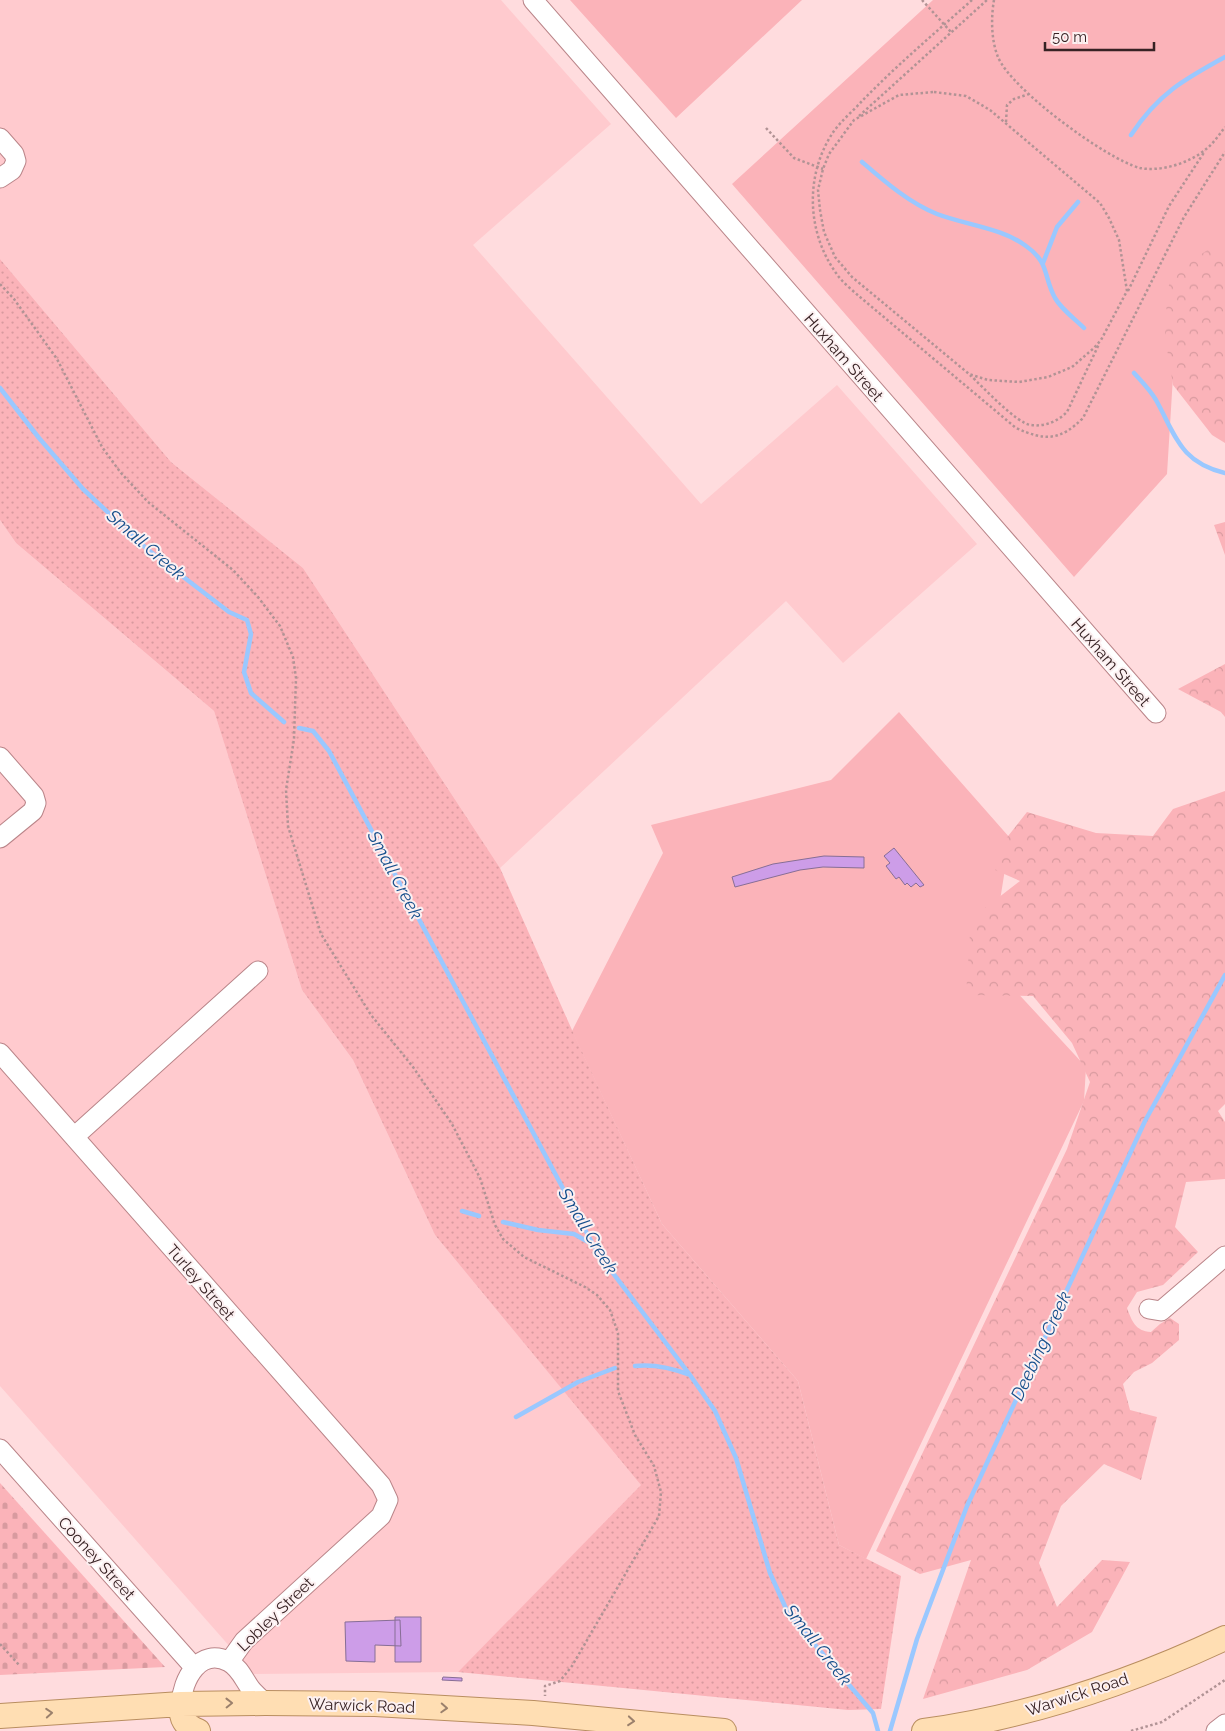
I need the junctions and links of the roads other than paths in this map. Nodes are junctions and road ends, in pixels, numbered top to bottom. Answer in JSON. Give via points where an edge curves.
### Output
{"nodes":[{"id":1,"x":533,"y":0,"type":"edge"},
{"id":2,"x":0,"y":138,"type":"edge"},
{"id":3,"x":0,"y":178,"type":"edge"},
{"id":4,"x":1156,"y":714,"type":"dead end"},
{"id":5,"x":0,"y":756,"type":"edge"},
{"id":6,"x":0,"y":838,"type":"edge"},
{"id":7,"x":258,"y":971,"type":"dead end"},
{"id":8,"x":0,"y":1053,"type":"edge"},
{"id":9,"x":74,"y":1136,"type":"junction"},
{"id":10,"x":1225,"y":1256,"type":"edge"},
{"id":11,"x":1149,"y":1309,"type":"dead end"},
{"id":12,"x":0,"y":1449,"type":"edge"},
{"id":13,"x":381,"y":1516,"type":"joint"},
{"id":14,"x":1225,"y":1638,"type":"edge"},
{"id":15,"x":229,"y":1662,"type":"junction"},
{"id":16,"x":194,"y":1667,"type":"junction"},
{"id":17,"x":265,"y":1702,"type":"junction"},
{"id":18,"x":181,"y":1704,"type":"junction"},
{"id":19,"x":0,"y":1716,"type":"edge"},
{"id":20,"x":574,"y":1724,"type":"edge"},
{"id":21,"x":1225,"y":1724,"type":"edge"},
{"id":22,"x":198,"y":1731,"type":"edge"},
{"id":23,"x":724,"y":1731,"type":"edge"},
{"id":24,"x":924,"y":1731,"type":"edge"},
{"id":25,"x":1216,"y":1731,"type":"edge"}],
"edges":[{"from":1,"to":4,"type":"street","name":"Huxham Street"},
{"from":2,"to":3,"type":"street","via":[[16,161],[12,170]]},
{"from":5,"to":6,"type":"street","via":[[34,796],[36,804],[33,811]]},
{"from":7,"to":9,"type":"street"},
{"from":8,"to":9,"type":"street","name":"Turley Street"},
{"from":9,"to":13,"type":"street","name":"Turley Street","via":[[381,1485],[388,1500]]},
{"from":10,"to":11,"type":"street","via":[[1162,1311]]},
{"from":12,"to":16,"type":"street","name":"Cooney Street"},
{"from":13,"to":15,"type":"street","name":"Lobley Street","via":[[244,1641]]},
{"from":14,"to":24,"type":"main road","name":"Warwick Road","via":[[1093,1692],[963,1726]]},
{"from":15,"to":16,"type":"street","name":"Lobley Street","via":[[209,1658]]},
{"from":15,"to":17,"type":"street"},
{"from":16,"to":18,"type":"street","via":[[186,1679]]},
{"from":18,"to":17,"type":"main road","name":"Warwick Road","one_way":true},
{"from":17,"to":20,"type":"main road","name":"Warwick Road","one_way":true,"via":[[375,1704]]},
{"from":19,"to":18,"type":"main road","name":"Warwick Road","one_way":true},
{"from":18,"to":22,"type":"main road","via":[[182,1720]]},
{"from":20,"to":23,"type":"main road","name":"Warwick Road","one_way":true},
{"from":21,"to":25,"type":"street"}]}
